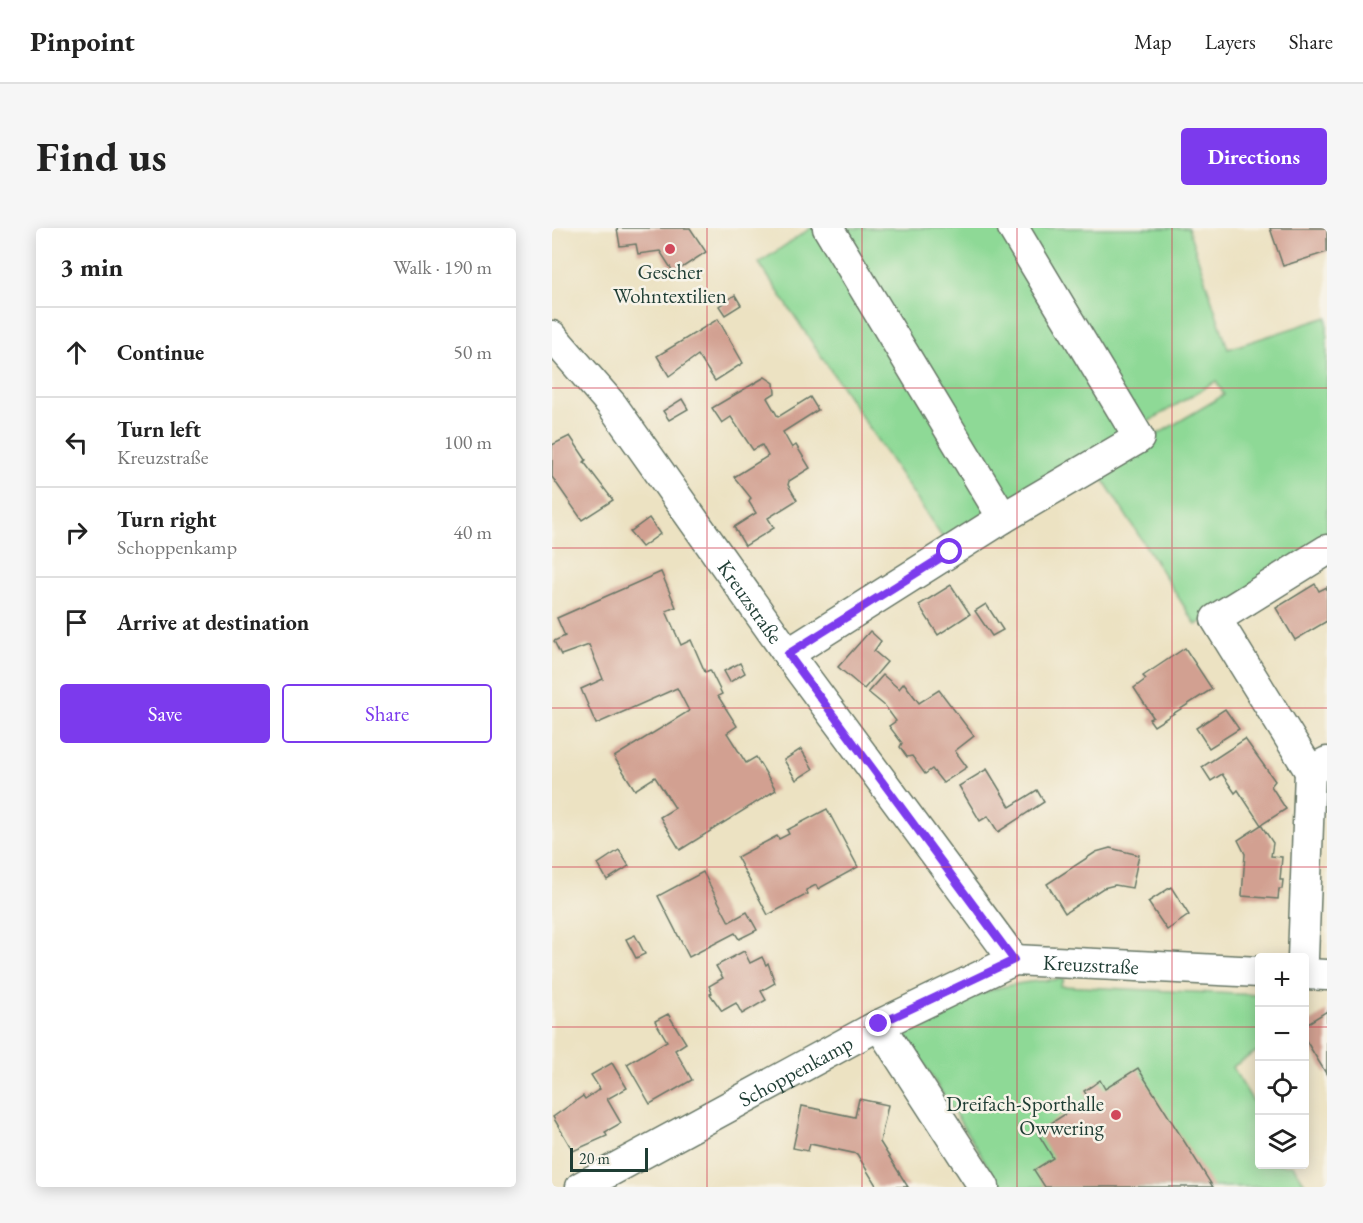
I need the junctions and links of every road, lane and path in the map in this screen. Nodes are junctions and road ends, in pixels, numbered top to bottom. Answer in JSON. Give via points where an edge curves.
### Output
{"nodes":[{"id":1,"x":828,"y":228,"type":"edge"},
{"id":2,"x":1013,"y":228,"type":"edge"},
{"id":3,"x":552,"y":336,"type":"edge"},
{"id":4,"x":1003,"y":518,"type":"junction"},
{"id":5,"x":1327,"y":550,"type":"edge"},
{"id":6,"x":788,"y":654,"type":"junction"},
{"id":7,"x":1319,"y":766,"type":"edge"},
{"id":8,"x":1303,"y":953,"type":"edge"},
{"id":9,"x":1014,"y":960,"type":"junction"},
{"id":10,"x":1255,"y":972,"type":"edge"},
{"id":11,"x":1309,"y":974,"type":"edge"},
{"id":12,"x":1327,"y":975,"type":"edge"},
{"id":13,"x":879,"y":1024,"type":"junction"},
{"id":14,"x":581,"y":1187,"type":"edge"},
{"id":15,"x":984,"y":1187,"type":"edge"}],
"edges":[{"from":1,"to":4,"type":"street"},
{"from":2,"to":4,"type":"street","via":[[1139,438]]},
{"from":3,"to":6,"type":"street","name":"Kreuzstraße","via":[[612,405]]},
{"from":4,"to":6,"type":"street"},
{"from":5,"to":7,"type":"street","via":[[1216,619]]},
{"from":6,"to":9,"type":"street","name":"Kreuzstraße"},
{"from":7,"to":8,"type":"street"},
{"from":9,"to":10,"type":"street","name":"Kreuzstraße"},
{"from":9,"to":13,"type":"street","name":"Schoppenkamp"},
{"from":11,"to":12,"type":"street"},
{"from":13,"to":14,"type":"street","name":"Schoppenkamp"},
{"from":13,"to":15,"type":"street"}]}
